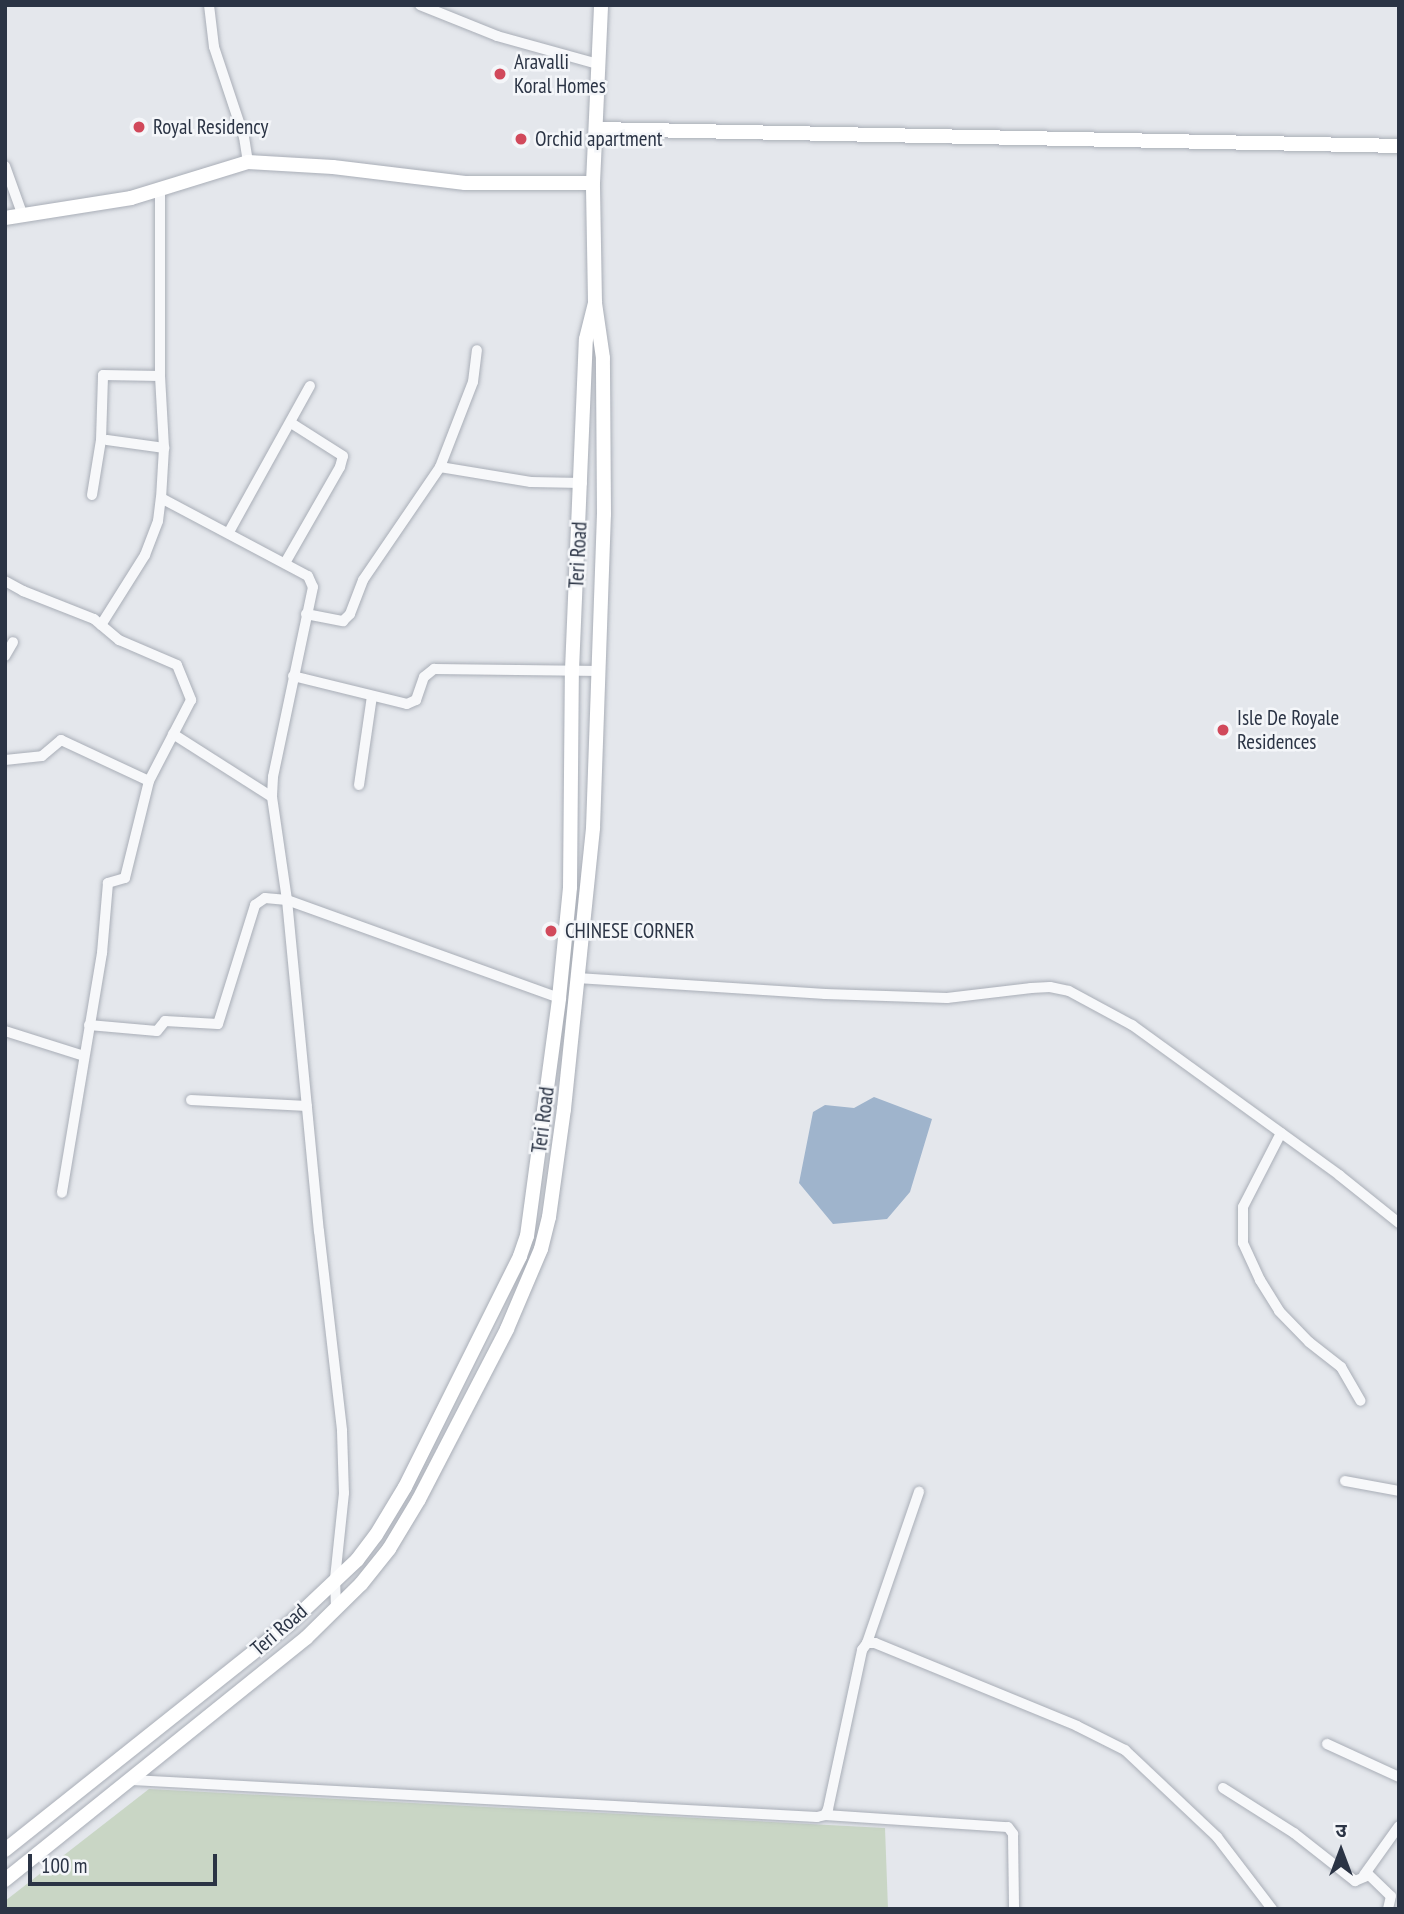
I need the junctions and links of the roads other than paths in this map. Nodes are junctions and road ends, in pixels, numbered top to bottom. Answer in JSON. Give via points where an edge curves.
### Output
{"nodes":[{"id":1,"x":209,"y":5,"type":"edge"},
{"id":2,"x":420,"y":5,"type":"edge"},
{"id":3,"x":601,"y":5,"type":"edge"},
{"id":4,"x":598,"y":64,"type":"junction"},
{"id":5,"x":597,"y":129,"type":"junction"},
{"id":6,"x":1399,"y":146,"type":"edge"},
{"id":7,"x":248,"y":162,"type":"junction"},
{"id":8,"x":5,"y":166,"type":"edge"},
{"id":9,"x":593,"y":183,"type":"junction"},
{"id":10,"x":160,"y":190,"type":"junction"},
{"id":11,"x":23,"y":216,"type":"junction"},
{"id":12,"x":5,"y":218,"type":"edge"},
{"id":13,"x":595,"y":302,"type":"junction"},
{"id":14,"x":477,"y":350,"type":"dead end"},
{"id":15,"x":160,"y":376,"type":"junction"},
{"id":16,"x":310,"y":386,"type":"dead end"},
{"id":17,"x":291,"y":422,"type":"junction"},
{"id":18,"x":107,"y":440,"type":"dead end"},
{"id":19,"x":164,"y":448,"type":"junction"},
{"id":20,"x":440,"y":467,"type":"junction"},
{"id":21,"x":582,"y":482,"type":"junction"},
{"id":22,"x":92,"y":495,"type":"dead end"},
{"id":23,"x":161,"y":498,"type":"junction"},
{"id":24,"x":229,"y":532,"type":"junction"},
{"id":25,"x":285,"y":564,"type":"junction"},
{"id":26,"x":5,"y":581,"type":"edge"},
{"id":27,"x":306,"y":614,"type":"junction"},
{"id":28,"x":102,"y":625,"type":"junction"},
{"id":29,"x":13,"y":642,"type":"dead end"},
{"id":30,"x":5,"y":656,"type":"edge"},
{"id":31,"x":572,"y":670,"type":"junction"},
{"id":32,"x":600,"y":671,"type":"junction"},
{"id":33,"x":293,"y":676,"type":"junction"},
{"id":34,"x":372,"y":696,"type":"junction"},
{"id":35,"x":173,"y":734,"type":"junction"},
{"id":36,"x":5,"y":760,"type":"edge"},
{"id":37,"x":149,"y":781,"type":"junction"},
{"id":38,"x":359,"y":785,"type":"dead end"},
{"id":39,"x":272,"y":796,"type":"junction"},
{"id":40,"x":287,"y":900,"type":"junction"},
{"id":41,"x":578,"y":978,"type":"junction"},
{"id":42,"x":559,"y":998,"type":"junction"},
{"id":43,"x":89,"y":1025,"type":"junction"},
{"id":44,"x":5,"y":1031,"type":"edge"},
{"id":45,"x":554,"y":1035,"type":"junction"},
{"id":46,"x":571,"y":1036,"type":"junction"},
{"id":47,"x":84,"y":1056,"type":"junction"},
{"id":48,"x":191,"y":1100,"type":"dead end"},
{"id":49,"x":307,"y":1106,"type":"junction"},
{"id":50,"x":1281,"y":1133,"type":"junction"},
{"id":51,"x":62,"y":1193,"type":"dead end"},
{"id":52,"x":1399,"y":1223,"type":"edge"},
{"id":53,"x":1361,"y":1401,"type":"dead end"},
{"id":54,"x":1345,"y":1480,"type":"dead end"},
{"id":55,"x":1399,"y":1491,"type":"edge"},
{"id":56,"x":919,"y":1492,"type":"dead end"},
{"id":57,"x":335,"y":1578,"type":"junction"},
{"id":58,"x":336,"y":1610,"type":"junction"},
{"id":59,"x":867,"y":1643,"type":"junction"},
{"id":60,"x":1327,"y":1744,"type":"dead end"},
{"id":61,"x":1399,"y":1777,"type":"edge"},
{"id":62,"x":132,"y":1780,"type":"junction"},
{"id":63,"x":1223,"y":1788,"type":"dead end"},
{"id":64,"x":825,"y":1815,"type":"junction"},
{"id":65,"x":1399,"y":1826,"type":"edge"},
{"id":66,"x":5,"y":1850,"type":"edge"},
{"id":67,"x":1364,"y":1875,"type":"junction"},
{"id":68,"x":5,"y":1880,"type":"edge"},
{"id":69,"x":1014,"y":1909,"type":"edge"},
{"id":70,"x":1272,"y":1909,"type":"edge"},
{"id":71,"x":1388,"y":1909,"type":"edge"}],
"edges":[{"from":1,"to":7,"type":"street","via":[[214,47]]},
{"from":2,"to":4,"type":"street","via":[[497,36]]},
{"from":3,"to":4,"type":"street","name":"Teri Road"},
{"from":4,"to":5,"type":"street","name":"Teri Road"},
{"from":5,"to":6,"type":"street"},
{"from":5,"to":9,"type":"street","name":"Teri Road"},
{"from":7,"to":9,"type":"street","via":[[465,183]]},
{"from":7,"to":10,"type":"street"},
{"from":8,"to":11,"type":"street"},
{"from":9,"to":13,"type":"street","name":"Teri Road"},
{"from":10,"to":11,"type":"street"},
{"from":10,"to":15,"type":"street"},
{"from":11,"to":12,"type":"street"},
{"from":13,"to":21,"type":"street","name":"Teri Road","via":[[586,339]]},
{"from":13,"to":32,"type":"street","via":[[603,358]]},
{"from":14,"to":20,"type":"street","via":[[473,382]]},
{"from":15,"to":19,"type":"street"},
{"from":15,"to":22,"type":"street","via":[[103,375],[101,440]]},
{"from":16,"to":17,"type":"street"},
{"from":17,"to":24,"type":"street"},
{"from":17,"to":25,"type":"street","via":[[343,456]]},
{"from":18,"to":19,"type":"street"},
{"from":19,"to":23,"type":"street"},
{"from":20,"to":21,"type":"street","via":[[531,482]]},
{"from":20,"to":27,"type":"street","via":[[363,580],[346,619]]},
{"from":21,"to":31,"type":"street","name":"Teri Road"},
{"from":23,"to":24,"type":"street"},
{"from":23,"to":28,"type":"street","via":[[145,555]]},
{"from":24,"to":25,"type":"street"},
{"from":25,"to":27,"type":"street","via":[[313,581]]},
{"from":26,"to":28,"type":"street"},
{"from":27,"to":33,"type":"street"},
{"from":28,"to":35,"type":"street","via":[[119,640],[180,668],[191,699]]},
{"from":29,"to":30,"type":"street"},
{"from":31,"to":32,"type":"street"},
{"from":31,"to":34,"type":"street","via":[[434,669],[424,677],[413,703]]},
{"from":31,"to":42,"type":"street","name":"Teri Road","via":[[570,887]]},
{"from":32,"to":41,"type":"street","via":[[590,867]]},
{"from":33,"to":34,"type":"street"},
{"from":33,"to":39,"type":"street"},
{"from":34,"to":38,"type":"street"},
{"from":35,"to":37,"type":"street"},
{"from":35,"to":39,"type":"street"},
{"from":36,"to":37,"type":"street","via":[[42,756],[61,740]]},
{"from":37,"to":43,"type":"street","via":[[125,878],[108,883]]},
{"from":39,"to":40,"type":"street"},
{"from":40,"to":42,"type":"street"},
{"from":40,"to":43,"type":"street","via":[[265,898],[255,905],[218,1024],[165,1021],[156,1031]]},
{"from":40,"to":49,"type":"street"},
{"from":41,"to":46,"type":"street"},
{"from":41,"to":50,"type":"street","via":[[825,995],[947,998],[1050,986],[1069,990],[1132,1026]]},
{"from":42,"to":45,"type":"street","name":"Teri Road"},
{"from":43,"to":47,"type":"street"},
{"from":44,"to":47,"type":"street"},
{"from":45,"to":46,"type":"street"},
{"from":45,"to":57,"type":"street","name":"Teri Road","via":[[531,1215],[520,1256],[392,1510],[357,1560]]},
{"from":46,"to":58,"type":"street","via":[[549,1217],[527,1287],[401,1531]]},
{"from":47,"to":51,"type":"street"},
{"from":48,"to":49,"type":"street"},
{"from":49,"to":57,"type":"street","via":[[342,1431],[344,1493]]},
{"from":50,"to":52,"type":"street"},
{"from":50,"to":53,"type":"street","via":[[1243,1207],[1243,1243],[1279,1311],[1341,1367]]},
{"from":54,"to":55,"type":"street"},
{"from":56,"to":59,"type":"street"},
{"from":57,"to":58,"type":"street"},
{"from":57,"to":66,"type":"street","name":"Teri Road","via":[[288,1625]]},
{"from":58,"to":62,"type":"street"},
{"from":59,"to":64,"type":"street"},
{"from":59,"to":70,"type":"street","via":[[1077,1726],[1125,1750],[1217,1837]]},
{"from":60,"to":61,"type":"street"},
{"from":62,"to":64,"type":"street"},
{"from":62,"to":68,"type":"street"},
{"from":63,"to":67,"type":"street","via":[[1294,1833],[1355,1881]]},
{"from":64,"to":69,"type":"street","via":[[1008,1827],[1013,1834]]},
{"from":65,"to":67,"type":"street"},
{"from":67,"to":71,"type":"street","via":[[1391,1896]]}]}
